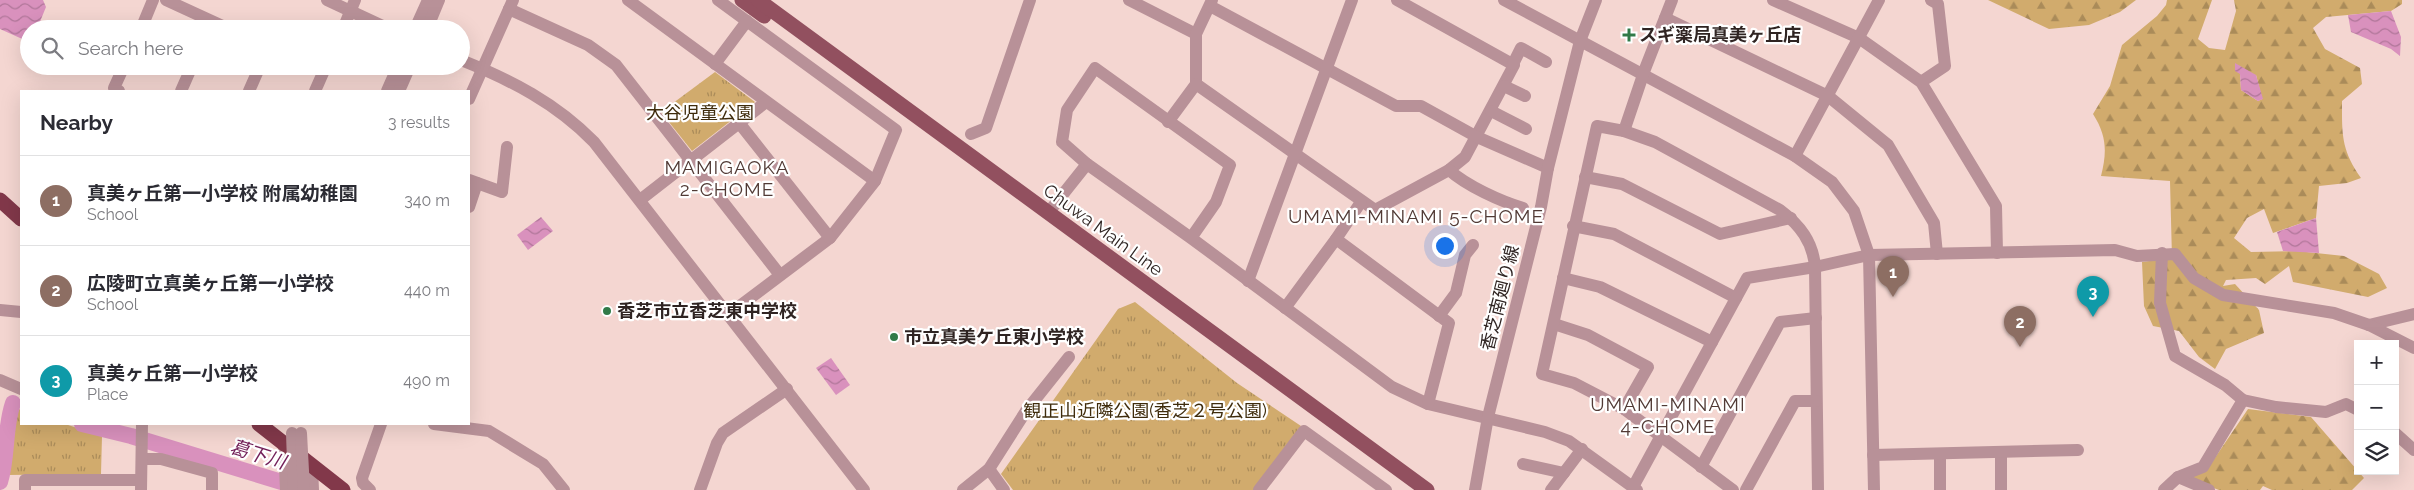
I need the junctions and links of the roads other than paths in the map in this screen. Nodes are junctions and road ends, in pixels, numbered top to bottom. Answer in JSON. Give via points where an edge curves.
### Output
{"nodes":[{"id":1,"x":153,"y":0,"type":"edge"},
{"id":2,"x":166,"y":0,"type":"edge"},
{"id":3,"x":327,"y":0,"type":"edge"},
{"id":4,"x":428,"y":0,"type":"edge"},
{"id":5,"x":439,"y":0,"type":"edge"},
{"id":6,"x":628,"y":0,"type":"edge"},
{"id":7,"x":718,"y":0,"type":"edge"},
{"id":8,"x":742,"y":0,"type":"edge"},
{"id":9,"x":758,"y":0,"type":"edge"},
{"id":10,"x":1030,"y":0,"type":"edge"},
{"id":11,"x":1129,"y":0,"type":"edge"},
{"id":12,"x":1352,"y":0,"type":"edge"},
{"id":13,"x":1397,"y":0,"type":"edge"},
{"id":14,"x":1504,"y":0,"type":"edge"},
{"id":15,"x":1596,"y":0,"type":"edge"},
{"id":16,"x":1672,"y":0,"type":"edge"},
{"id":17,"x":1773,"y":0,"type":"edge"},
{"id":18,"x":1878,"y":0,"type":"edge"},
{"id":19,"x":1931,"y":0,"type":"edge"},
{"id":20,"x":1211,"y":3,"type":"edge"},
{"id":21,"x":511,"y":5,"type":"edge"},
{"id":22,"x":353,"y":6,"type":"edge"},
{"id":23,"x":1665,"y":18,"type":"junction"},
{"id":24,"x":144,"y":20,"type":"edge"},
{"id":25,"x":201,"y":20,"type":"edge"},
{"id":26,"x":347,"y":20,"type":"edge"},
{"id":27,"x":375,"y":20,"type":"edge"},
{"id":28,"x":419,"y":20,"type":"edge"},
{"id":29,"x":431,"y":20,"type":"edge"},
{"id":30,"x":747,"y":21,"type":"junction"},
{"id":31,"x":1196,"y":34,"type":"junction"},
{"id":32,"x":1859,"y":38,"type":"junction"},
{"id":33,"x":1580,"y":41,"type":"junction"},
{"id":34,"x":1546,"y":62,"type":"dead end"},
{"id":35,"x":470,"y":64,"type":"edge"},
{"id":36,"x":715,"y":64,"type":"junction"},
{"id":37,"x":1513,"y":64,"type":"junction"},
{"id":38,"x":483,"y":69,"type":"junction"},
{"id":39,"x":1325,"y":69,"type":"junction"},
{"id":40,"x":120,"y":75,"type":"edge"},
{"id":41,"x":188,"y":75,"type":"edge"},
{"id":42,"x":256,"y":75,"type":"edge"},
{"id":43,"x":319,"y":75,"type":"edge"},
{"id":44,"x":394,"y":75,"type":"edge"},
{"id":45,"x":406,"y":75,"type":"edge"},
{"id":46,"x":1644,"y":75,"type":"junction"},
{"id":47,"x":1921,"y":82,"type":"junction"},
{"id":48,"x":1196,"y":84,"type":"junction"},
{"id":49,"x":1504,"y":86,"type":"junction"},
{"id":50,"x":117,"y":90,"type":"edge"},
{"id":51,"x":181,"y":90,"type":"edge"},
{"id":52,"x":248,"y":90,"type":"edge"},
{"id":53,"x":315,"y":90,"type":"edge"},
{"id":54,"x":387,"y":90,"type":"edge"},
{"id":55,"x":399,"y":90,"type":"edge"},
{"id":56,"x":1525,"y":96,"type":"dead end"},
{"id":57,"x":1828,"y":96,"type":"junction"},
{"id":58,"x":470,"y":97,"type":"edge"},
{"id":59,"x":766,"y":102,"type":"junction"},
{"id":60,"x":1491,"y":111,"type":"junction"},
{"id":61,"x":1168,"y":122,"type":"junction"},
{"id":62,"x":740,"y":124,"type":"junction"},
{"id":63,"x":1526,"y":129,"type":"dead end"},
{"id":64,"x":1624,"y":131,"type":"junction"},
{"id":65,"x":971,"y":134,"type":"dead end"},
{"id":66,"x":1477,"y":137,"type":"junction"},
{"id":67,"x":507,"y":147,"type":"dead end"},
{"id":68,"x":1294,"y":154,"type":"junction"},
{"id":69,"x":1795,"y":156,"type":"junction"},
{"id":70,"x":691,"y":160,"type":"junction"},
{"id":71,"x":1087,"y":164,"type":"junction"},
{"id":72,"x":1548,"y":168,"type":"junction"},
{"id":73,"x":1449,"y":170,"type":"junction"},
{"id":74,"x":1585,"y":178,"type":"junction"},
{"id":75,"x":473,"y":181,"type":"edge"},
{"id":76,"x":875,"y":181,"type":"junction"},
{"id":77,"x":0,"y":200,"type":"edge"},
{"id":78,"x":640,"y":200,"type":"junction"},
{"id":79,"x":470,"y":201,"type":"edge"},
{"id":80,"x":1361,"y":202,"type":"junction"},
{"id":81,"x":1523,"y":208,"type":"dead end"},
{"id":82,"x":1048,"y":213,"type":"junction"},
{"id":83,"x":20,"y":218,"type":"edge"},
{"id":84,"x":1791,"y":218,"type":"junction"},
{"id":85,"x":1573,"y":226,"type":"junction"},
{"id":86,"x":830,"y":238,"type":"junction"},
{"id":87,"x":1191,"y":238,"type":"junction"},
{"id":88,"x":1336,"y":239,"type":"junction"},
{"id":89,"x":1473,"y":245,"type":"dead end"},
{"id":90,"x":1997,"y":253,"type":"junction"},
{"id":91,"x":2162,"y":253,"type":"junction"},
{"id":92,"x":1937,"y":254,"type":"junction"},
{"id":93,"x":1869,"y":255,"type":"junction"},
{"id":94,"x":1815,"y":267,"type":"junction"},
{"id":95,"x":780,"y":275,"type":"junction"},
{"id":96,"x":1563,"y":278,"type":"junction"},
{"id":97,"x":1248,"y":281,"type":"junction"},
{"id":98,"x":1736,"y":298,"type":"junction"},
{"id":99,"x":1285,"y":308,"type":"junction"},
{"id":100,"x":0,"y":310,"type":"edge"},
{"id":101,"x":20,"y":312,"type":"edge"},
{"id":102,"x":729,"y":314,"type":"junction"},
{"id":103,"x":2414,"y":314,"type":"edge"},
{"id":104,"x":1439,"y":316,"type":"junction"},
{"id":105,"x":1816,"y":318,"type":"junction"},
{"id":106,"x":1554,"y":324,"type":"junction"},
{"id":107,"x":2370,"y":325,"type":"junction"},
{"id":108,"x":1712,"y":342,"type":"junction"},
{"id":109,"x":2414,"y":348,"type":"edge"},
{"id":110,"x":1069,"y":357,"type":"dead end"},
{"id":111,"x":0,"y":380,"type":"edge"},
{"id":112,"x":20,"y":389,"type":"edge"},
{"id":113,"x":787,"y":389,"type":"junction"},
{"id":114,"x":2244,"y":400,"type":"junction"},
{"id":115,"x":1816,"y":401,"type":"junction"},
{"id":116,"x":1428,"y":404,"type":"junction"},
{"id":117,"x":2354,"y":408,"type":"edge"},
{"id":118,"x":1624,"y":409,"type":"junction"},
{"id":119,"x":1488,"y":418,"type":"junction"},
{"id":120,"x":263,"y":425,"type":"edge"},
{"id":121,"x":381,"y":425,"type":"edge"},
{"id":122,"x":442,"y":425,"type":"edge"},
{"id":123,"x":142,"y":427,"type":"edge"},
{"id":124,"x":294,"y":432,"type":"edge"},
{"id":125,"x":1660,"y":437,"type":"junction"},
{"id":126,"x":2399,"y":437,"type":"edge"},
{"id":127,"x":1582,"y":449,"type":"junction"},
{"id":128,"x":2078,"y":450,"type":"dead end"},
{"id":129,"x":2414,"y":450,"type":"edge"},
{"id":130,"x":142,"y":453,"type":"junction"},
{"id":131,"x":2001,"y":453,"type":"junction"},
{"id":132,"x":1940,"y":454,"type":"junction"},
{"id":133,"x":1873,"y":455,"type":"junction"},
{"id":134,"x":1523,"y":464,"type":"dead end"},
{"id":135,"x":1701,"y":467,"type":"junction"},
{"id":136,"x":989,"y":469,"type":"junction"},
{"id":137,"x":312,"y":471,"type":"junction"},
{"id":138,"x":1564,"y":473,"type":"junction"},
{"id":139,"x":2178,"y":476,"type":"junction"},
{"id":140,"x":80,"y":485,"type":"edge"},
{"id":141,"x":141,"y":485,"type":"edge"},
{"id":142,"x":1635,"y":488,"type":"edge"},
{"id":143,"x":25,"y":490,"type":"edge"},
{"id":144,"x":212,"y":490,"type":"edge"},
{"id":145,"x":286,"y":490,"type":"edge"},
{"id":146,"x":294,"y":490,"type":"edge"},
{"id":147,"x":304,"y":490,"type":"edge"},
{"id":148,"x":313,"y":490,"type":"edge"},
{"id":149,"x":343,"y":490,"type":"edge"},
{"id":150,"x":370,"y":490,"type":"edge"},
{"id":151,"x":564,"y":490,"type":"edge"},
{"id":152,"x":700,"y":490,"type":"edge"},
{"id":153,"x":864,"y":490,"type":"edge"},
{"id":154,"x":963,"y":490,"type":"edge"},
{"id":155,"x":1004,"y":490,"type":"edge"},
{"id":156,"x":1259,"y":490,"type":"edge"},
{"id":157,"x":1386,"y":490,"type":"edge"},
{"id":158,"x":1410,"y":490,"type":"edge"},
{"id":159,"x":1427,"y":490,"type":"edge"},
{"id":160,"x":1475,"y":490,"type":"edge"},
{"id":161,"x":1551,"y":490,"type":"edge"},
{"id":162,"x":1733,"y":490,"type":"edge"},
{"id":163,"x":1746,"y":490,"type":"edge"},
{"id":164,"x":1818,"y":490,"type":"edge"},
{"id":165,"x":1874,"y":490,"type":"edge"},
{"id":166,"x":1940,"y":490,"type":"edge"},
{"id":167,"x":2001,"y":490,"type":"edge"},
{"id":168,"x":2164,"y":490,"type":"edge"},
{"id":169,"x":2209,"y":490,"type":"edge"}],
"edges":[{"from":1,"to":24,"type":"street"},
{"from":2,"to":25,"type":"street"},
{"from":3,"to":22,"type":"street"},
{"from":4,"to":28,"type":"street"},
{"from":5,"to":29,"type":"street"},
{"from":6,"to":36,"type":"street"},
{"from":7,"to":30,"type":"street"},
{"from":8,"to":158,"type":"main road","name":"Chuwa Main Line"},
{"from":9,"to":82,"type":"main road","name":"Chuwa Main Line"},
{"from":10,"to":65,"type":"street","via":[[986,128]]},
{"from":11,"to":31,"type":"street"},
{"from":12,"to":39,"type":"street"},
{"from":13,"to":37,"type":"street"},
{"from":14,"to":33,"type":"street"},
{"from":15,"to":33,"type":"street","name":"香芝南廻り線"},
{"from":16,"to":23,"type":"street"},
{"from":17,"to":32,"type":"street"},
{"from":18,"to":32,"type":"street"},
{"from":19,"to":47,"type":"street","via":[[1938,4],[1945,66]]},
{"from":20,"to":31,"type":"street"},
{"from":20,"to":39,"type":"street"},
{"from":21,"to":38,"type":"street"},
{"from":21,"to":70,"type":"street","via":[[588,45],[616,65]]},
{"from":22,"to":26,"type":"street"},
{"from":22,"to":27,"type":"street"},
{"from":23,"to":46,"type":"street"},
{"from":23,"to":57,"type":"street"},
{"from":30,"to":36,"type":"street"},
{"from":30,"to":76,"type":"street","via":[[896,130]]},
{"from":31,"to":48,"type":"street"},
{"from":32,"to":47,"type":"street"},
{"from":32,"to":57,"type":"street"},
{"from":33,"to":46,"type":"street"},
{"from":33,"to":72,"type":"street","name":"香芝南廻り線"},
{"from":34,"to":37,"type":"street","via":[[1521,48]]},
{"from":35,"to":38,"type":"street"},
{"from":36,"to":59,"type":"street"},
{"from":37,"to":49,"type":"street"},
{"from":38,"to":58,"type":"street"},
{"from":38,"to":78,"type":"street","via":[[540,97],[581,129]]},
{"from":39,"to":66,"type":"street","via":[[1396,106],[1420,106]]},
{"from":39,"to":68,"type":"street"},
{"from":40,"to":50,"type":"street","via":[[114,88]]},
{"from":41,"to":51,"type":"street"},
{"from":42,"to":52,"type":"street"},
{"from":43,"to":53,"type":"street"},
{"from":44,"to":54,"type":"street"},
{"from":45,"to":55,"type":"street"},
{"from":46,"to":64,"type":"street"},
{"from":46,"to":69,"type":"street"},
{"from":47,"to":90,"type":"street","via":[[1996,206]]},
{"from":48,"to":61,"type":"street"},
{"from":48,"to":68,"type":"street"},
{"from":49,"to":56,"type":"street"},
{"from":49,"to":60,"type":"street"},
{"from":57,"to":69,"type":"street"},
{"from":57,"to":92,"type":"street","via":[[1888,145],[1934,224]]},
{"from":59,"to":62,"type":"street"},
{"from":59,"to":76,"type":"street"},
{"from":60,"to":63,"type":"street"},
{"from":60,"to":66,"type":"street"},
{"from":61,"to":71,"type":"street","via":[[1095,68],[1067,110],[1062,142]]},
{"from":61,"to":87,"type":"street","via":[[1230,165],[1216,202]]},
{"from":62,"to":70,"type":"street"},
{"from":62,"to":86,"type":"street"},
{"from":64,"to":74,"type":"street","via":[[1597,126]]},
{"from":64,"to":84,"type":"street","via":[[1655,142]]},
{"from":66,"to":72,"type":"street"},
{"from":66,"to":73,"type":"street","via":[[1465,158]]},
{"from":67,"to":75,"type":"street","via":[[502,192]]},
{"from":68,"to":80,"type":"street"},
{"from":68,"to":97,"type":"street"},
{"from":69,"to":93,"type":"street","via":[[1832,182],[1854,211]]},
{"from":70,"to":78,"type":"street"},
{"from":70,"to":95,"type":"street"},
{"from":71,"to":82,"type":"street"},
{"from":71,"to":87,"type":"street"},
{"from":72,"to":119,"type":"street","name":"香芝南廻り線"},
{"from":73,"to":80,"type":"street","via":[[1375,210]]},
{"from":73,"to":81,"type":"street","via":[[1487,193]]},
{"from":74,"to":84,"type":"street","via":[[1622,184],[1720,234]]},
{"from":74,"to":85,"type":"street"},
{"from":75,"to":79,"type":"street"},
{"from":76,"to":86,"type":"street"},
{"from":77,"to":83,"type":"highway"},
{"from":78,"to":102,"type":"street"},
{"from":80,"to":88,"type":"street"},
{"from":82,"to":159,"type":"main road","name":"Chuwa Main Line"},
{"from":84,"to":94,"type":"street","via":[[1810,241]]},
{"from":85,"to":96,"type":"street"},
{"from":85,"to":98,"type":"street","via":[[1614,234]]},
{"from":86,"to":95,"type":"street"},
{"from":87,"to":97,"type":"street"},
{"from":88,"to":99,"type":"street"},
{"from":88,"to":104,"type":"street"},
{"from":89,"to":104,"type":"street","via":[[1465,255],[1456,293]]},
{"from":90,"to":91,"type":"street","via":[[2115,250],[2137,256]]},
{"from":90,"to":92,"type":"street"},
{"from":91,"to":107,"type":"street","via":[[2175,254],[2194,278],[2223,295],[2334,313]]},
{"from":91,"to":114,"type":"street","via":[[2160,303],[2175,356]]},
{"from":92,"to":93,"type":"street"},
{"from":93,"to":94,"type":"street"},
{"from":93,"to":133,"type":"street"},
{"from":94,"to":98,"type":"street","via":[[1747,278]]},
{"from":94,"to":105,"type":"street"},
{"from":95,"to":102,"type":"street"},
{"from":96,"to":106,"type":"street"},
{"from":96,"to":108,"type":"street","via":[[1600,286]]},
{"from":97,"to":99,"type":"street"},
{"from":98,"to":108,"type":"street"},
{"from":99,"to":116,"type":"street","via":[[1392,387]]},
{"from":100,"to":101,"type":"street"},
{"from":102,"to":113,"type":"street"},
{"from":103,"to":107,"type":"street"},
{"from":104,"to":116,"type":"street","via":[[1448,323]]},
{"from":105,"to":115,"type":"street"},
{"from":105,"to":135,"type":"street","via":[[1780,322]]},
{"from":106,"to":118,"type":"street","via":[[1542,374],[1574,383]]},
{"from":106,"to":118,"type":"street","via":[[1588,335],[1648,367]]},
{"from":107,"to":109,"type":"street"},
{"from":108,"to":125,"type":"street"},
{"from":110,"to":136,"type":"street","via":[[1026,411]]},
{"from":111,"to":112,"type":"street"},
{"from":113,"to":152,"type":"street","via":[[723,433]]},
{"from":113,"to":153,"type":"street"},
{"from":114,"to":117,"type":"street","via":[[2326,412],[2346,404]]},
{"from":114,"to":139,"type":"street","via":[[2203,467]]},
{"from":115,"to":163,"type":"street","via":[[1795,401]]},
{"from":115,"to":164,"type":"street"},
{"from":116,"to":119,"type":"street"},
{"from":118,"to":125,"type":"street"},
{"from":119,"to":127,"type":"street","via":[[1544,432]]},
{"from":119,"to":160,"type":"street","name":"香芝南廻り線"},
{"from":120,"to":124,"type":"highway"},
{"from":121,"to":150,"type":"street","via":[[362,478]]},
{"from":122,"to":151,"type":"street","via":[[489,431],[543,464]]},
{"from":123,"to":130,"type":"street"},
{"from":124,"to":137,"type":"highway"},
{"from":124,"to":145,"type":"street","via":[[284,465]]},
{"from":124,"to":146,"type":"street","bridge":true},
{"from":124,"to":147,"type":"street","bridge":true},
{"from":125,"to":135,"type":"street"},
{"from":125,"to":142,"type":"street"},
{"from":126,"to":129,"type":"street"},
{"from":127,"to":138,"type":"street"},
{"from":127,"to":142,"type":"street"},
{"from":128,"to":131,"type":"street"},
{"from":130,"to":141,"type":"street"},
{"from":130,"to":144,"type":"street","via":[[212,472]]},
{"from":131,"to":132,"type":"street"},
{"from":131,"to":167,"type":"street"},
{"from":132,"to":133,"type":"street"},
{"from":132,"to":166,"type":"street"},
{"from":133,"to":165,"type":"street"},
{"from":134,"to":138,"type":"street"},
{"from":135,"to":162,"type":"street"},
{"from":136,"to":154,"type":"street"},
{"from":136,"to":155,"type":"street"},
{"from":137,"to":148,"type":"street"},
{"from":137,"to":149,"type":"highway"},
{"from":138,"to":161,"type":"street"},
{"from":139,"to":168,"type":"street"},
{"from":139,"to":169,"type":"street"},
{"from":140,"to":141,"type":"street"},
{"from":140,"to":143,"type":"street","via":[[25,480]]},
{"from":156,"to":157,"type":"street","via":[[1304,431]]}]}
